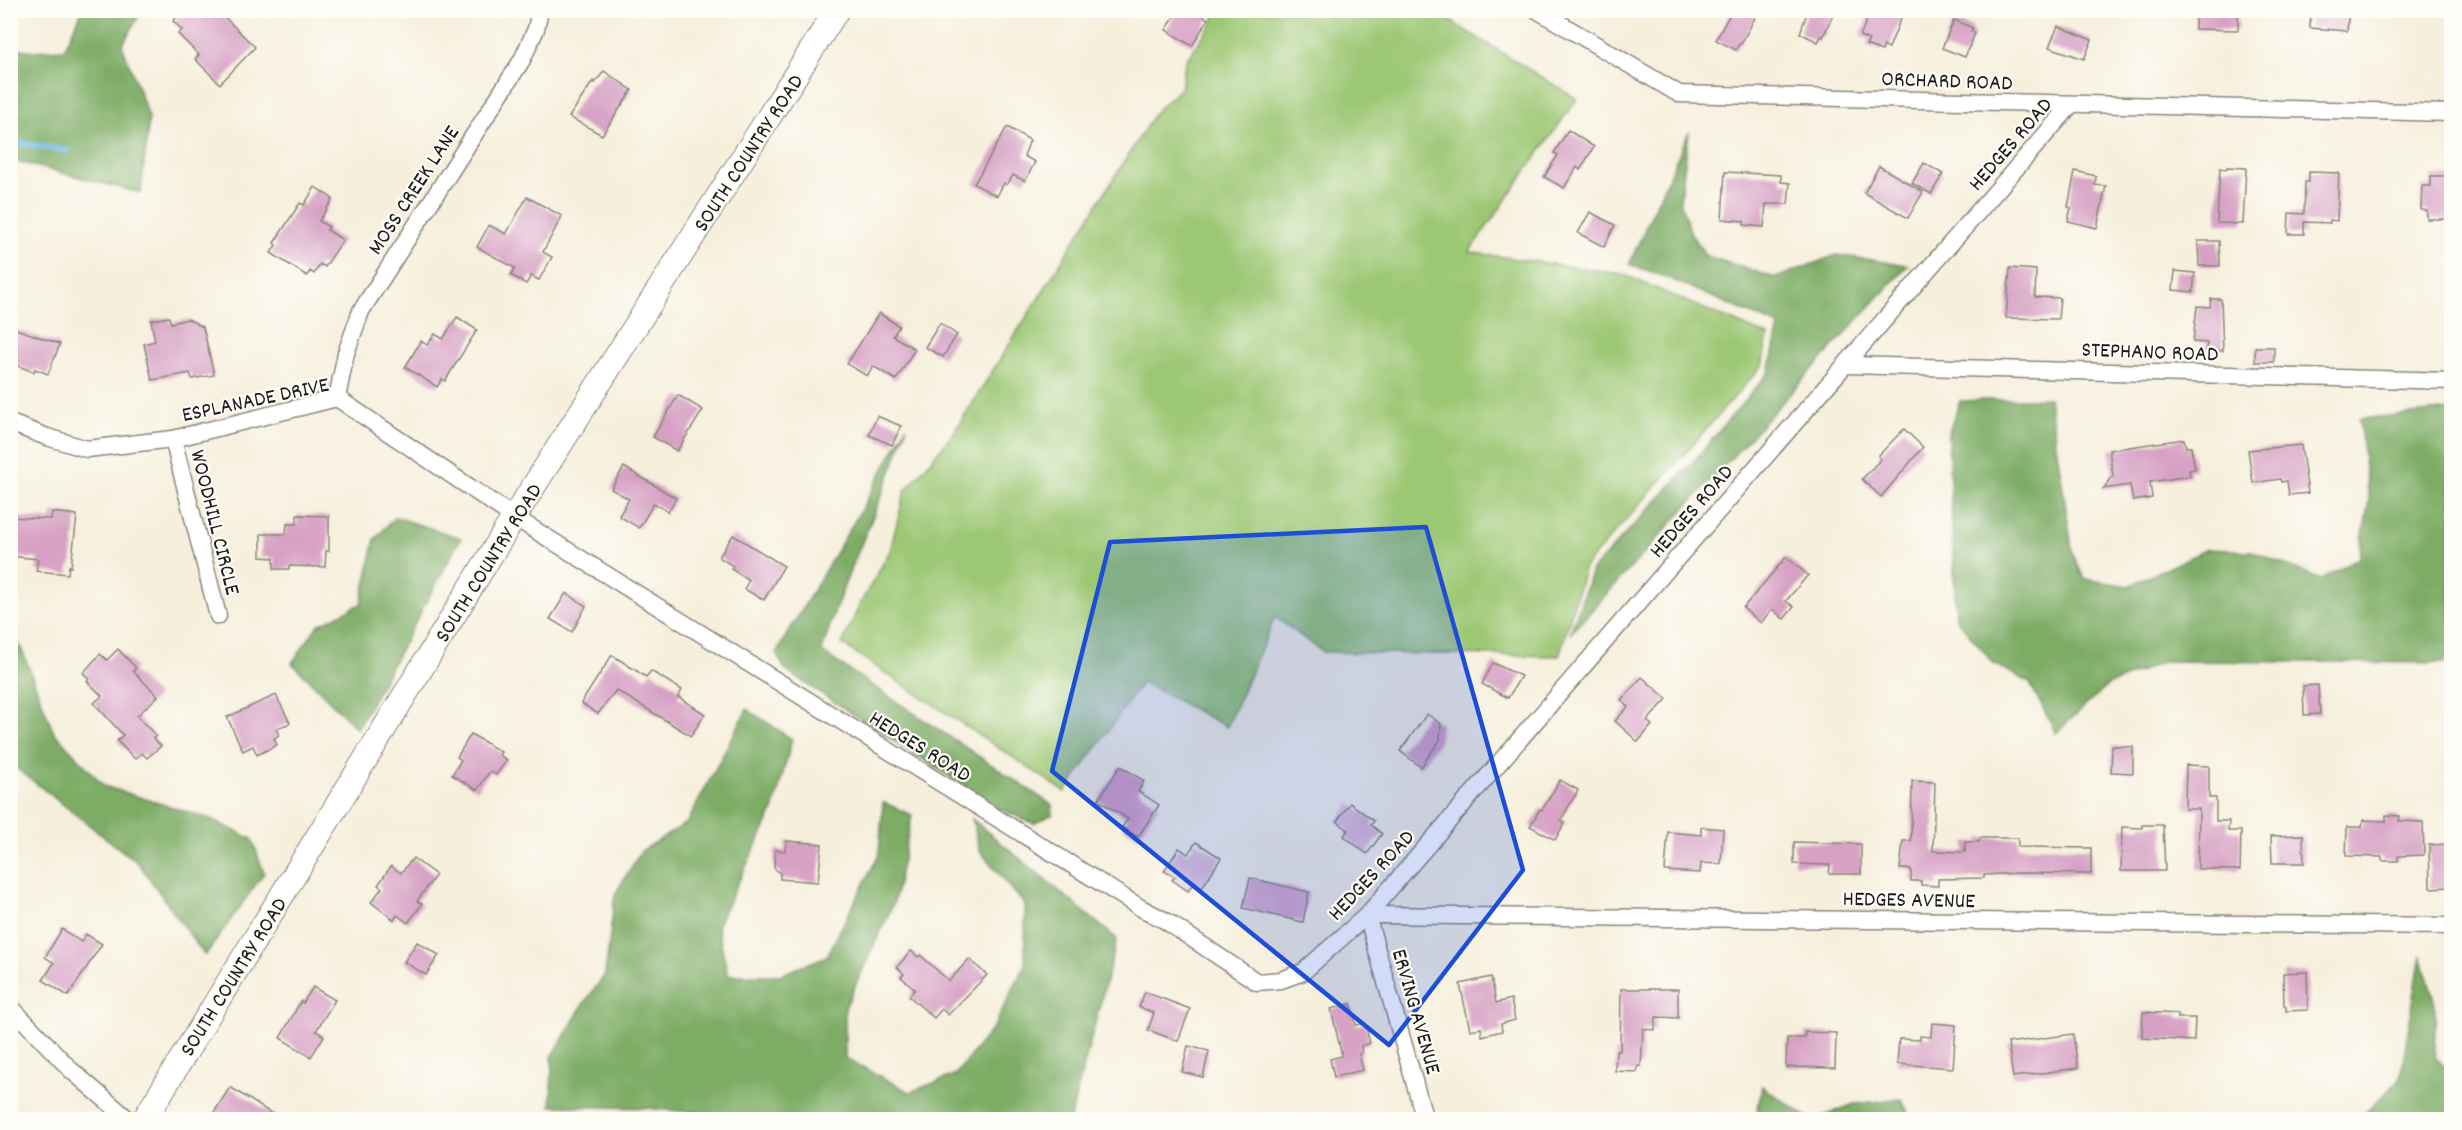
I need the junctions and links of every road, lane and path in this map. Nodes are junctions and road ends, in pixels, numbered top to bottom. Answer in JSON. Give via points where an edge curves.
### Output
{"nodes":[{"id":1,"x":540,"y":10,"type":"edge"},
{"id":2,"x":837,"y":10,"type":"edge"},
{"id":3,"x":1537,"y":10,"type":"edge"},
{"id":4,"x":2072,"y":105,"type":"junction"},
{"id":5,"x":2451,"y":112,"type":"edge"},
{"id":6,"x":1847,"y":365,"type":"junction"},
{"id":7,"x":2451,"y":381,"type":"edge"},
{"id":8,"x":337,"y":398,"type":"junction"},
{"id":9,"x":10,"y":423,"type":"edge"},
{"id":10,"x":173,"y":439,"type":"junction"},
{"id":11,"x":514,"y":518,"type":"junction"},
{"id":12,"x":218,"y":616,"type":"dead end"},
{"id":13,"x":1367,"y":915,"type":"junction"},
{"id":14,"x":2451,"y":926,"type":"edge"},
{"id":15,"x":10,"y":1006,"type":"edge"},
{"id":16,"x":129,"y":1119,"type":"edge"},
{"id":17,"x":144,"y":1119,"type":"edge"},
{"id":18,"x":1425,"y":1119,"type":"edge"}],
"edges":[{"from":1,"to":8,"type":"street","name":"MOSS CREEK LANE","via":[[522,60],[361,311],[346,353]]},
{"from":2,"to":11,"type":"main road","name":"SOUTH COUNTRY ROAD"},
{"from":3,"to":4,"type":"street","name":"ORCHARD ROAD","via":[[1679,94]]},
{"from":4,"to":5,"type":"street","name":"ORCHARD ROAD"},
{"from":4,"to":6,"type":"street","name":"HEDGES ROAD"},
{"from":6,"to":7,"type":"street","name":"STEPHANO ROAD"},
{"from":6,"to":13,"type":"street","name":"HEDGES ROAD"},
{"from":8,"to":10,"type":"street","name":"ESPLANADE DRIVE"},
{"from":8,"to":11,"type":"street","name":"ESPLANADE DRIVE"},
{"from":9,"to":10,"type":"street","name":"ESPLANADE DRIVE","via":[[87,449]]},
{"from":10,"to":12,"type":"street","name":"WOODHILL CIRCLE"},
{"from":11,"to":13,"type":"street","name":"HEDGES ROAD","via":[[1166,921],[1257,982],[1281,980],[1303,972]]},
{"from":11,"to":17,"type":"main road","name":"SOUTH COUNTRY ROAD"},
{"from":13,"to":14,"type":"street","name":"HEDGES AVENUE"},
{"from":13,"to":18,"type":"street","name":"ERVING AVENUE"},
{"from":15,"to":16,"type":"street","via":[[71,1070]]}]}
